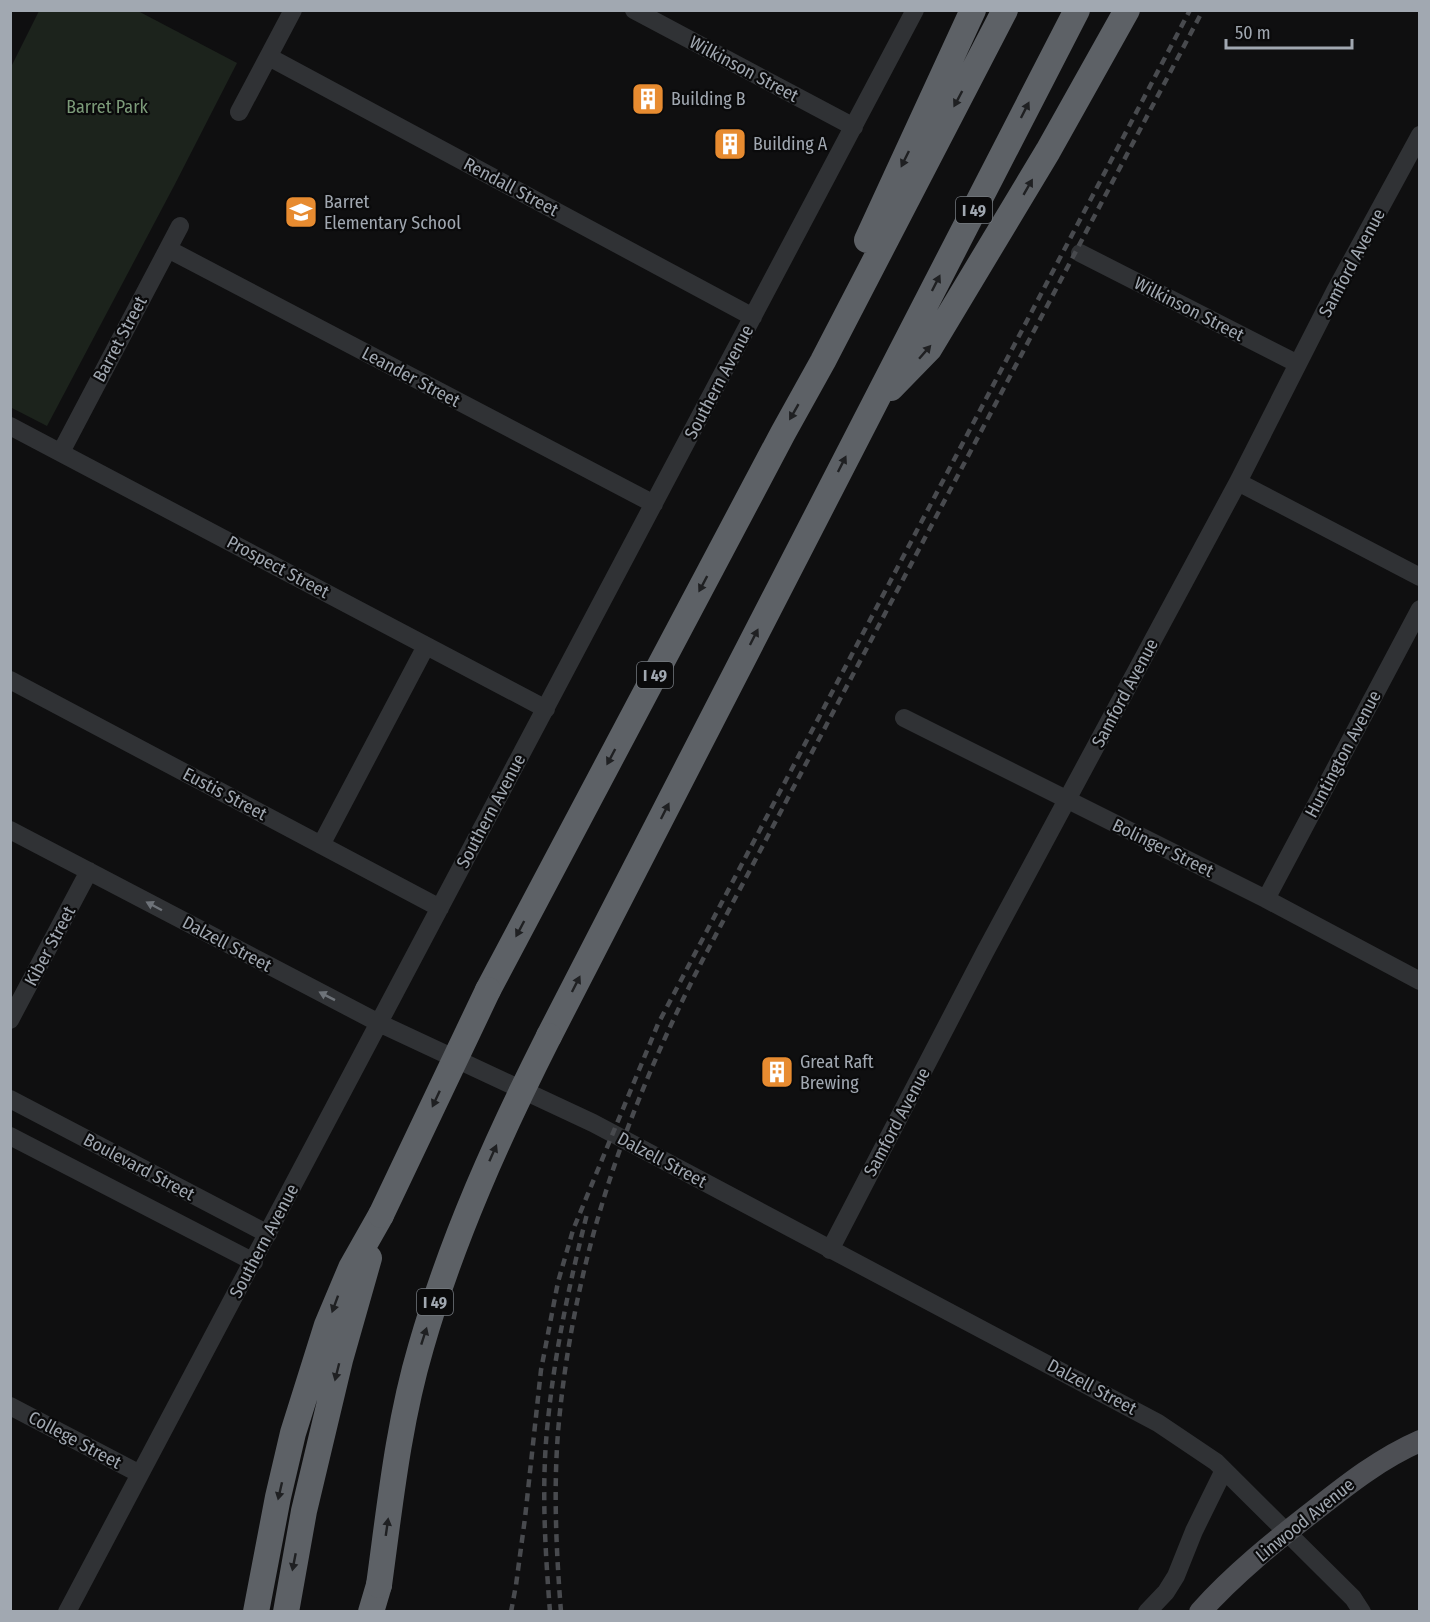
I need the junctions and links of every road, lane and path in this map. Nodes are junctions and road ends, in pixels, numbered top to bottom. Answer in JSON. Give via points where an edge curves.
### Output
{"nodes":[{"id":1,"x":293,"y":10,"type":"edge"},
{"id":2,"x":634,"y":10,"type":"edge"},
{"id":3,"x":915,"y":10,"type":"edge"},
{"id":4,"x":973,"y":10,"type":"edge"},
{"id":5,"x":1005,"y":10,"type":"edge"},
{"id":6,"x":1077,"y":10,"type":"edge"},
{"id":7,"x":1127,"y":10,"type":"edge"},
{"id":8,"x":269,"y":57,"type":"junction"},
{"id":9,"x":240,"y":112,"type":"dead end"},
{"id":10,"x":854,"y":128,"type":"junction"},
{"id":11,"x":1419,"y":135,"type":"edge"},
{"id":12,"x":1415,"y":155,"type":"edge"},
{"id":13,"x":180,"y":226,"type":"dead end"},
{"id":14,"x":168,"y":249,"type":"junction"},
{"id":15,"x":1080,"y":253,"type":"dead end"},
{"id":16,"x":753,"y":317,"type":"junction"},
{"id":17,"x":823,"y":361,"type":"junction"},
{"id":18,"x":1298,"y":364,"type":"junction"},
{"id":19,"x":870,"y":410,"type":"junction"},
{"id":20,"x":10,"y":426,"type":"edge"},
{"id":21,"x":60,"y":452,"type":"junction"},
{"id":22,"x":1238,"y":482,"type":"junction"},
{"id":23,"x":654,"y":504,"type":"junction"},
{"id":24,"x":1419,"y":577,"type":"edge"},
{"id":25,"x":1419,"y":609,"type":"edge"},
{"id":26,"x":426,"y":646,"type":"junction"},
{"id":27,"x":10,"y":680,"type":"edge"},
{"id":28,"x":546,"y":709,"type":"junction"},
{"id":29,"x":904,"y":718,"type":"dead end"},
{"id":30,"x":1068,"y":800,"type":"junction"},
{"id":31,"x":10,"y":830,"type":"edge"},
{"id":32,"x":321,"y":844,"type":"junction"},
{"id":33,"x":89,"y":871,"type":"junction"},
{"id":34,"x":1266,"y":899,"type":"junction"},
{"id":35,"x":440,"y":908,"type":"junction"},
{"id":36,"x":1419,"y":981,"type":"edge"},
{"id":37,"x":10,"y":1020,"type":"edge"},
{"id":38,"x":379,"y":1023,"type":"junction"},
{"id":39,"x":10,"y":1100,"type":"edge"},
{"id":40,"x":10,"y":1136,"type":"edge"},
{"id":41,"x":381,"y":1215,"type":"junction"},
{"id":42,"x":268,"y":1234,"type":"junction"},
{"id":43,"x":830,"y":1250,"type":"junction"},
{"id":44,"x":254,"y":1262,"type":"junction"},
{"id":45,"x":10,"y":1406,"type":"edge"},
{"id":46,"x":1419,"y":1442,"type":"edge"},
{"id":47,"x":1224,"y":1470,"type":"junction"},
{"id":48,"x":140,"y":1474,"type":"junction"},
{"id":49,"x":1287,"y":1531,"type":"junction"},
{"id":50,"x":379,"y":1585,"type":"junction"},
{"id":51,"x":67,"y":1611,"type":"edge"},
{"id":52,"x":255,"y":1611,"type":"edge"},
{"id":53,"x":286,"y":1611,"type":"edge"},
{"id":54,"x":371,"y":1611,"type":"edge"},
{"id":55,"x":377,"y":1611,"type":"edge"},
{"id":56,"x":1147,"y":1611,"type":"edge"},
{"id":57,"x":1200,"y":1611,"type":"edge"},
{"id":58,"x":1362,"y":1611,"type":"edge"}],
"edges":[{"from":1,"to":8,"type":"street"},
{"from":2,"to":10,"type":"street","name":"Wilkinson Street"},
{"from":3,"to":10,"type":"street","name":"Southern Avenue"},
{"from":4,"to":17,"type":"highway","one_way":true,"via":[[870,232]]},
{"from":5,"to":17,"type":"highway","number":"I 49","one_way":true},
{"from":19,"to":6,"type":"highway","number":"I 49","one_way":true},
{"from":19,"to":7,"type":"highway","one_way":true,"via":[[929,349],[1043,161]]},
{"from":8,"to":9,"type":"street"},
{"from":8,"to":16,"type":"street","name":"Rendall Street"},
{"from":10,"to":16,"type":"street","name":"Southern Avenue"},
{"from":11,"to":12,"type":"street","name":"Samford Avenue"},
{"from":12,"to":18,"type":"street","name":"Samford Avenue"},
{"from":13,"to":14,"type":"street","name":"Barret Street"},
{"from":14,"to":21,"type":"street","name":"Barret Street"},
{"from":14,"to":23,"type":"street","name":"Leander Street"},
{"from":15,"to":18,"type":"street","name":"Wilkinson Street"},
{"from":16,"to":23,"type":"street","name":"Southern Avenue"},
{"from":17,"to":41,"type":"highway","number":"I 49","one_way":true,"bridge":true,"via":[[488,990]]},
{"from":18,"to":22,"type":"street","name":"Samford Avenue"},
{"from":50,"to":19,"type":"highway","number":"I 49","one_way":true,"bridge":true,"via":[[398,1447],[420,1349],[466,1213],[549,1036]]},
{"from":20,"to":21,"type":"street","name":"Prospect Street"},
{"from":21,"to":26,"type":"street","name":"Prospect Street"},
{"from":22,"to":24,"type":"street"},
{"from":22,"to":30,"type":"street","name":"Samford Avenue"},
{"from":23,"to":28,"type":"street","name":"Southern Avenue"},
{"from":25,"to":34,"type":"street","name":"Huntington Avenue"},
{"from":26,"to":28,"type":"street","name":"Prospect Street"},
{"from":26,"to":32,"type":"street"},
{"from":27,"to":32,"type":"street","name":"Eustis Street"},
{"from":28,"to":35,"type":"street","name":"Southern Avenue"},
{"from":29,"to":30,"type":"street","name":"Bolinger Street"},
{"from":30,"to":34,"type":"street","name":"Bolinger Street"},
{"from":30,"to":43,"type":"street","name":"Samford Avenue"},
{"from":31,"to":33,"type":"street","name":"Dalzell Street"},
{"from":32,"to":35,"type":"street","name":"Eustis Street"},
{"from":33,"to":37,"type":"street","name":"Kiber Street"},
{"from":38,"to":33,"type":"street","name":"Dalzell Street","one_way":true},
{"from":34,"to":36,"type":"street","name":"Bolinger Street"},
{"from":35,"to":38,"type":"street","name":"Southern Avenue"},
{"from":38,"to":42,"type":"street","name":"Southern Avenue"},
{"from":38,"to":43,"type":"street","name":"Dalzell Street","via":[[593,1124]]},
{"from":39,"to":42,"type":"street","name":"Boulevard Street"},
{"from":40,"to":44,"type":"street","name":"Boulevard Street"},
{"from":41,"to":52,"type":"highway","one_way":true,"via":[[351,1268],[327,1325],[293,1433]]},
{"from":41,"to":53,"type":"highway","one_way":true,"via":[[340,1360],[304,1511]]},
{"from":42,"to":44,"type":"street","name":"Southern Avenue"},
{"from":43,"to":47,"type":"street","name":"Dalzell Street","via":[[1127,1406]]},
{"from":44,"to":48,"type":"street","name":"Southern Avenue"},
{"from":45,"to":48,"type":"street","name":"College Street"},
{"from":46,"to":49,"type":"main road","name":"Linwood Avenue","via":[[1374,1466]]},
{"from":47,"to":49,"type":"street","name":"Dalzell Street"},
{"from":47,"to":56,"type":"street","via":[[1176,1576]]},
{"from":48,"to":51,"type":"street","name":"Southern Avenue"},
{"from":49,"to":57,"type":"main road","name":"Linwood Avenue"},
{"from":49,"to":58,"type":"street","name":"Dalzell Street"},
{"from":50,"to":54,"type":"highway"},
{"from":50,"to":55,"type":"highway"}]}
